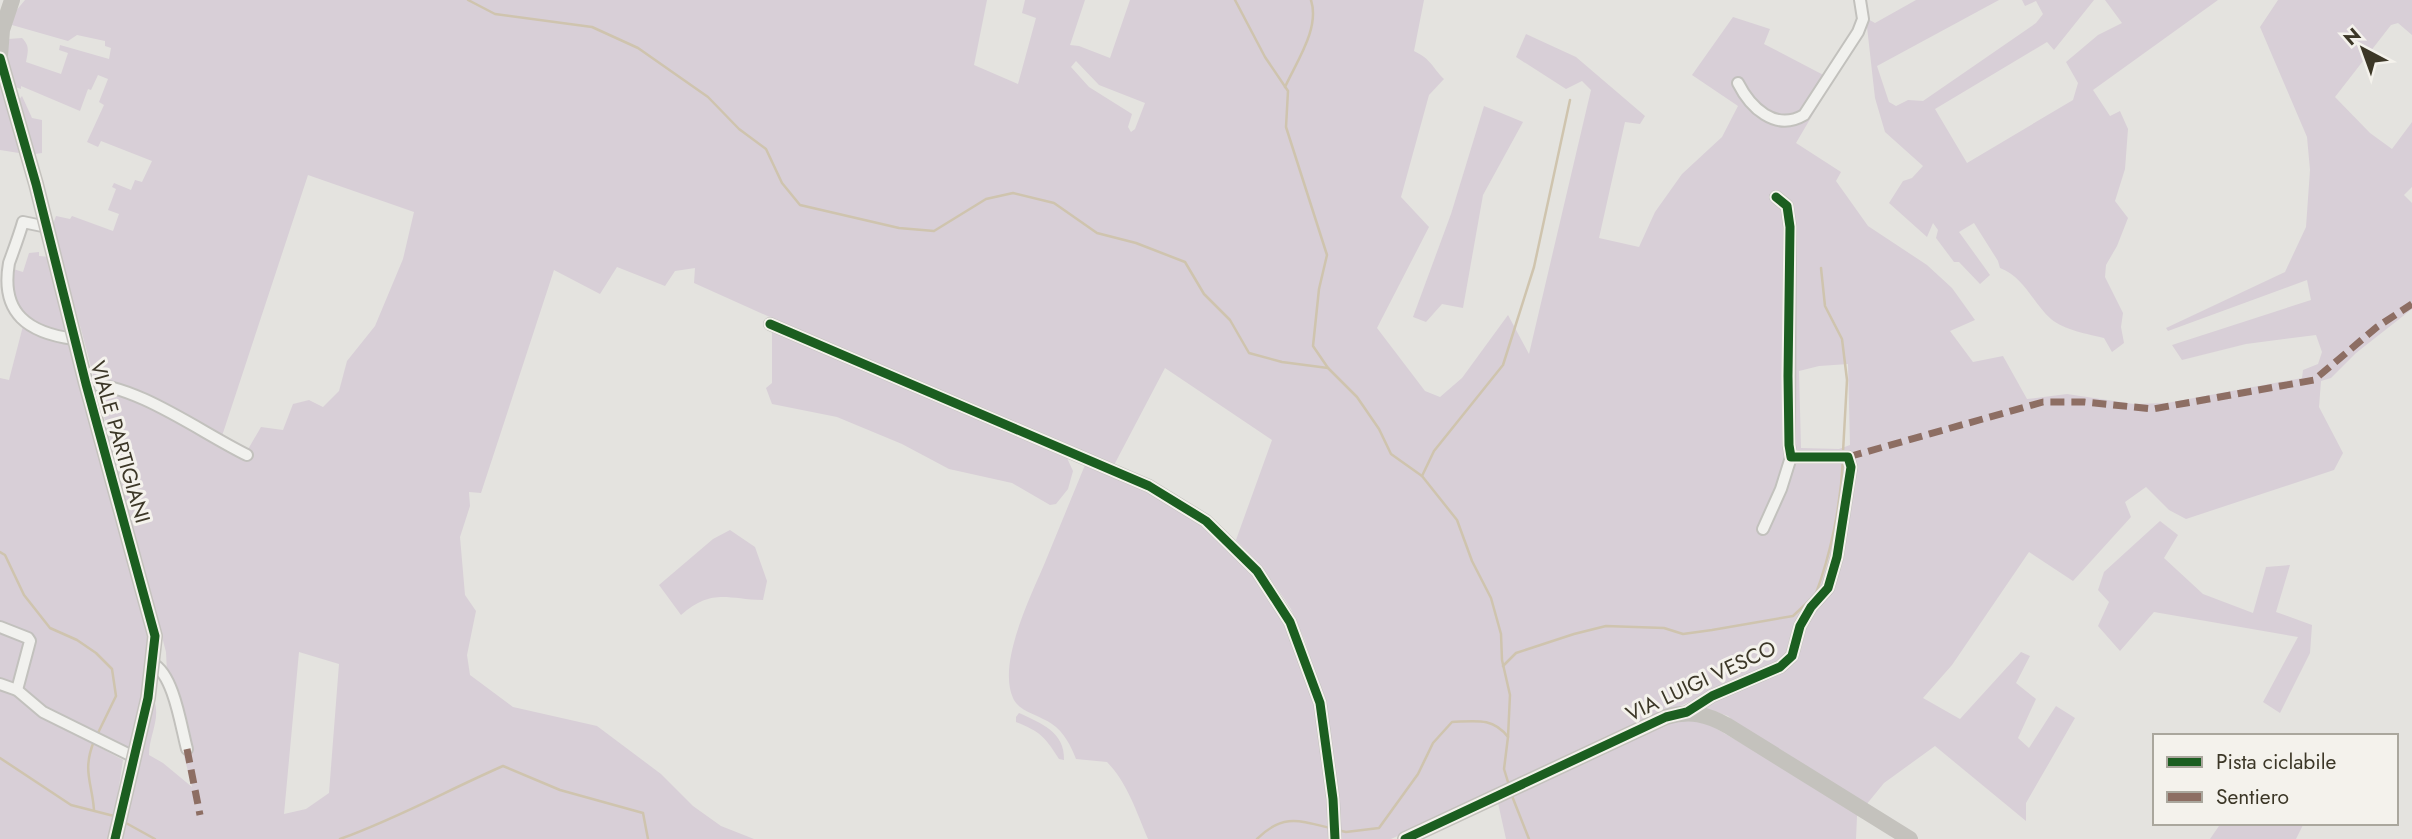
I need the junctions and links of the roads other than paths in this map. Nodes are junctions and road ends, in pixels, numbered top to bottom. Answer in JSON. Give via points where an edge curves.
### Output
{"nodes":[{"id":1,"x":12,"y":0,"type":"edge"},
{"id":2,"x":1860,"y":0,"type":"edge"},
{"id":3,"x":0,"y":57,"type":"edge"},
{"id":4,"x":1738,"y":83,"type":"dead end"},
{"id":5,"x":1776,"y":197,"type":"dead end"},
{"id":6,"x":47,"y":227,"type":"junction"},
{"id":7,"x":2,"y":291,"type":"edge"},
{"id":8,"x":770,"y":324,"type":"dead end"},
{"id":9,"x":74,"y":339,"type":"junction"},
{"id":10,"x":86,"y":384,"type":"junction"},
{"id":11,"x":247,"y":455,"type":"dead end"},
{"id":12,"x":1791,"y":457,"type":"junction"},
{"id":13,"x":1763,"y":529,"type":"dead end"},
{"id":14,"x":0,"y":627,"type":"edge"},
{"id":15,"x":153,"y":664,"type":"junction"},
{"id":16,"x":0,"y":684,"type":"edge"},
{"id":17,"x":17,"y":690,"type":"junction"},
{"id":18,"x":1687,"y":712,"type":"junction"},
{"id":19,"x":187,"y":749,"type":"dead end"},
{"id":20,"x":134,"y":757,"type":"junction"},
{"id":21,"x":116,"y":834,"type":"edge"},
{"id":22,"x":1335,"y":839,"type":"edge"},
{"id":23,"x":1405,"y":839,"type":"edge"},
{"id":24,"x":1910,"y":839,"type":"edge"}],
"edges":[{"from":1,"to":3,"type":"main road","name":"VIALE PARTIGIANI","via":[[2,30]]},
{"from":2,"to":4,"type":"street","via":[[1863,19],[1858,32],[1804,115],[1794,121],[1762,113],[1745,98]]},
{"from":3,"to":6,"type":"main road","name":"VIALE PARTIGIANI"},
{"from":5,"to":12,"type":"street","via":[[1787,206],[1790,227]]},
{"from":6,"to":7,"type":"street","via":[[23,222]]},
{"from":6,"to":9,"type":"main road","name":"VIALE PARTIGIANI"},
{"from":7,"to":9,"type":"street","via":[[23,322],[41,332]]},
{"from":8,"to":22,"type":"street","via":[[1149,486],[1206,521],[1258,571],[1290,622],[1320,703]]},
{"from":9,"to":10,"type":"main road","name":"VIALE PARTIGIANI"},
{"from":10,"to":11,"type":"street","via":[[139,397]]},
{"from":10,"to":15,"type":"main road","name":"VIALE PARTIGIANI","via":[[155,636]]},
{"from":12,"to":13,"type":"street"},
{"from":12,"to":18,"type":"street","name":"VIA LUIGI VESCO","via":[[1842,457],[1851,467],[1828,588],[1811,607],[1792,656],[1780,667],[1712,696]]},
{"from":14,"to":17,"type":"street","via":[[30,642]]},
{"from":15,"to":19,"type":"street","via":[[171,690]]},
{"from":15,"to":20,"type":"main road","name":"VIALE PARTIGIANI"},
{"from":16,"to":17,"type":"street"},
{"from":17,"to":20,"type":"street","via":[[43,712]]},
{"from":18,"to":23,"type":"main road","name":"VIA LUIGI VESCO","via":[[1666,717]]},
{"from":18,"to":24,"type":"main road","via":[[1728,726]]},
{"from":20,"to":21,"type":"main road","name":"VIALE PARTIGIANI"}]}
